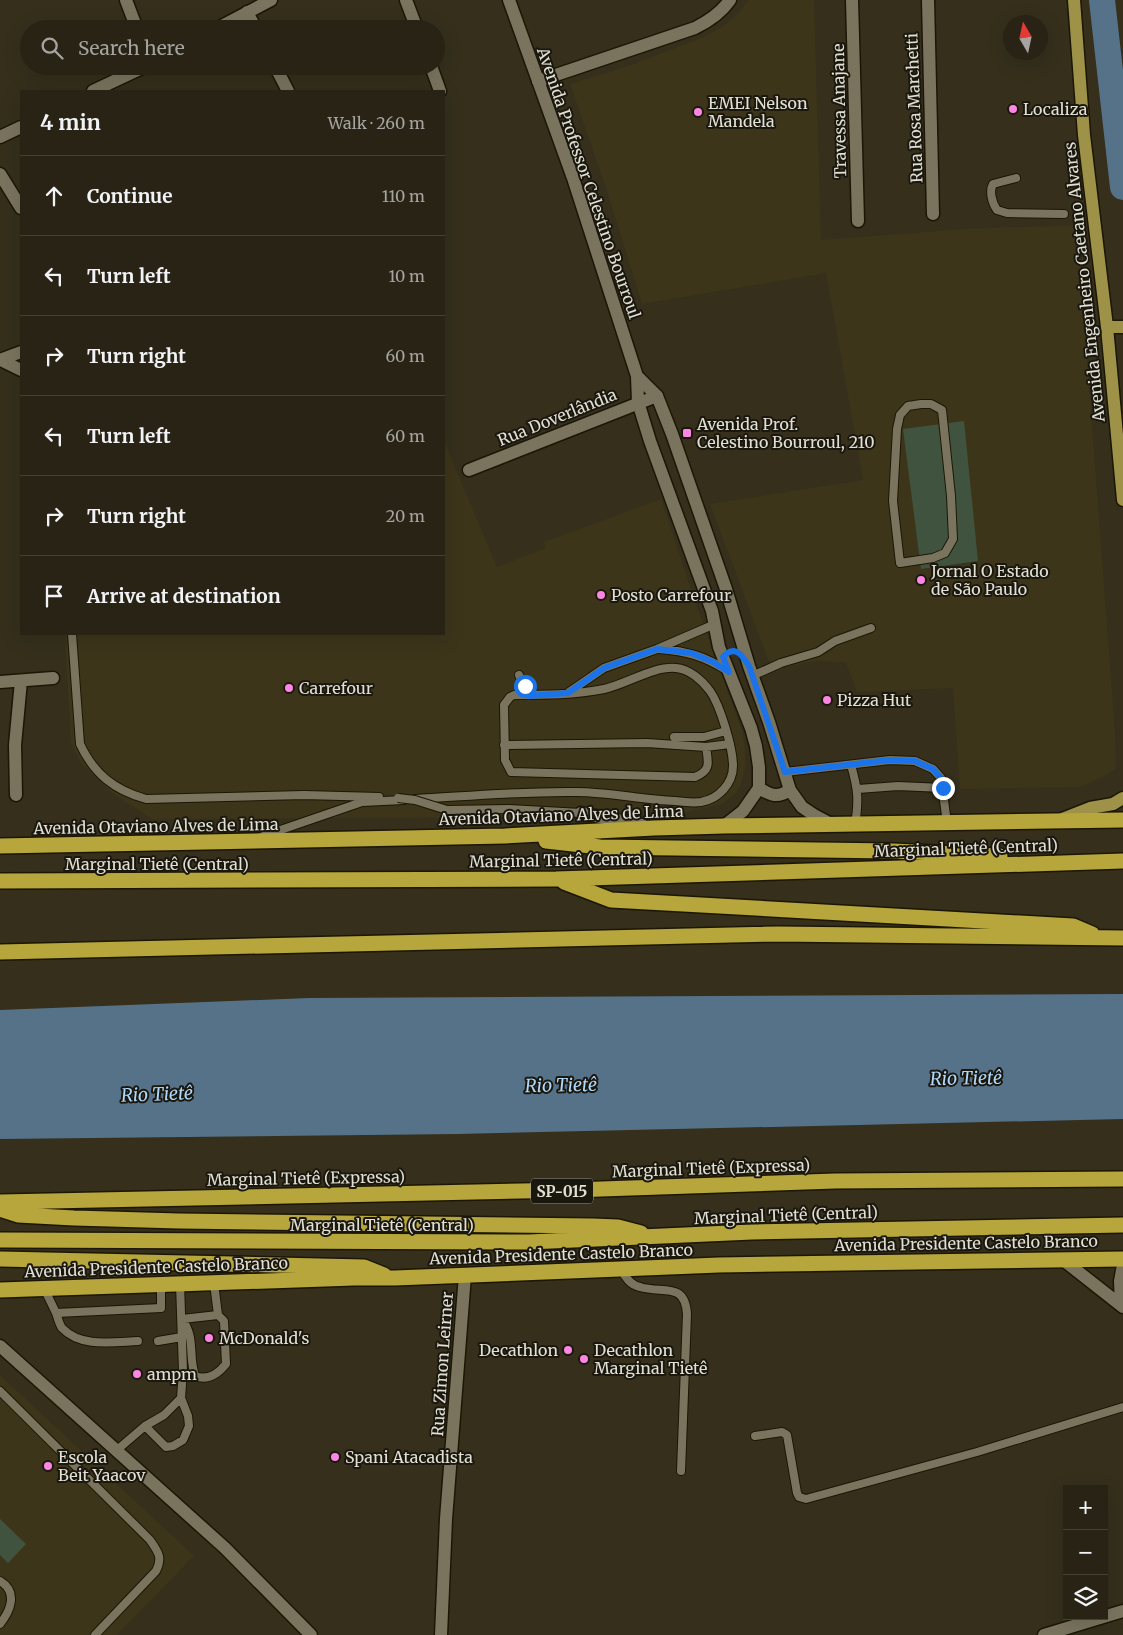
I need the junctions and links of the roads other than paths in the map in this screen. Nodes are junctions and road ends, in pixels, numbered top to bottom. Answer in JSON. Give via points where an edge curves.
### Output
{"nodes":[{"id":1,"x":126,"y":0,"type":"edge"},
{"id":2,"x":271,"y":0,"type":"edge"},
{"id":3,"x":406,"y":0,"type":"edge"},
{"id":4,"x":509,"y":0,"type":"edge"},
{"id":5,"x":730,"y":0,"type":"edge"},
{"id":6,"x":852,"y":0,"type":"edge"},
{"id":7,"x":928,"y":0,"type":"edge"},
{"id":8,"x":1074,"y":0,"type":"edge"},
{"id":9,"x":247,"y":12,"type":"junction"},
{"id":10,"x":134,"y":20,"type":"edge"},
{"id":11,"x":232,"y":20,"type":"edge"},
{"id":12,"x":251,"y":20,"type":"edge"},
{"id":13,"x":414,"y":20,"type":"edge"},
{"id":14,"x":133,"y":75,"type":"edge"},
{"id":15,"x":280,"y":75,"type":"edge"},
{"id":16,"x":434,"y":75,"type":"edge"},
{"id":17,"x":538,"y":81,"type":"junction"},
{"id":18,"x":115,"y":87,"type":"edge"},
{"id":19,"x":98,"y":90,"type":"edge"},
{"id":20,"x":287,"y":90,"type":"edge"},
{"id":21,"x":440,"y":90,"type":"edge"},
{"id":22,"x":20,"y":127,"type":"edge"},
{"id":23,"x":0,"y":137,"type":"edge"},
{"id":24,"x":0,"y":174,"type":"edge"},
{"id":25,"x":1016,"y":178,"type":"dead end"},
{"id":26,"x":20,"y":206,"type":"edge"},
{"id":27,"x":933,"y":214,"type":"dead end"},
{"id":28,"x":1064,"y":214,"type":"dead end"},
{"id":29,"x":858,"y":221,"type":"dead end"},
{"id":30,"x":1106,"y":327,"type":"junction"},
{"id":31,"x":1123,"y":327,"type":"edge"},
{"id":32,"x":20,"y":352,"type":"edge"},
{"id":33,"x":1,"y":360,"type":"edge"},
{"id":34,"x":20,"y":370,"type":"edge"},
{"id":35,"x":638,"y":376,"type":"junction"},
{"id":36,"x":657,"y":396,"type":"junction"},
{"id":37,"x":638,"y":402,"type":"junction"},
{"id":38,"x":469,"y":470,"type":"dead end"},
{"id":39,"x":1123,"y":500,"type":"edge"},
{"id":40,"x":900,"y":562,"type":"joint"},
{"id":41,"x":726,"y":589,"type":"junction"},
{"id":42,"x":736,"y":621,"type":"junction"},
{"id":43,"x":715,"y":624,"type":"junction"},
{"id":44,"x":871,"y":628,"type":"dead end"},
{"id":45,"x":72,"y":635,"type":"edge"},
{"id":46,"x":657,"y":649,"type":"junction"},
{"id":47,"x":721,"y":652,"type":"junction"},
{"id":48,"x":750,"y":671,"type":"junction"},
{"id":49,"x":729,"y":672,"type":"junction"},
{"id":50,"x":519,"y":675,"type":"dead end"},
{"id":51,"x":53,"y":678,"type":"dead end"},
{"id":52,"x":21,"y":681,"type":"junction"},
{"id":53,"x":0,"y":682,"type":"edge"},
{"id":54,"x":568,"y":693,"type":"junction"},
{"id":55,"x":528,"y":696,"type":"junction"},
{"id":56,"x":726,"y":731,"type":"junction"},
{"id":57,"x":674,"y":737,"type":"dead end"},
{"id":58,"x":730,"y":744,"type":"junction"},
{"id":59,"x":504,"y":746,"type":"junction"},
{"id":60,"x":706,"y":746,"type":"junction"},
{"id":61,"x":851,"y":765,"type":"junction"},
{"id":62,"x":785,"y":772,"type":"junction"},
{"id":63,"x":759,"y":788,"type":"junction"},
{"id":64,"x":858,"y":788,"type":"junction"},
{"id":65,"x":943,"y":788,"type":"junction"},
{"id":66,"x":790,"y":790,"type":"junction"},
{"id":67,"x":16,"y":795,"type":"dead end"},
{"id":68,"x":1123,"y":798,"type":"edge"},
{"id":69,"x":580,"y":813,"type":"joint"},
{"id":70,"x":1060,"y":820,"type":"junction"},
{"id":71,"x":1123,"y":820,"type":"edge"},
{"id":72,"x":947,"y":824,"type":"junction"},
{"id":73,"x":834,"y":825,"type":"junction"},
{"id":74,"x":855,"y":825,"type":"junction"},
{"id":75,"x":724,"y":826,"type":"junction"},
{"id":76,"x":654,"y":828,"type":"junction"},
{"id":77,"x":505,"y":836,"type":"junction"},
{"id":78,"x":249,"y":841,"type":"junction"},
{"id":79,"x":0,"y":846,"type":"edge"},
{"id":80,"x":1063,"y":861,"type":"junction"},
{"id":81,"x":1123,"y":861,"type":"edge"},
{"id":82,"x":556,"y":879,"type":"junction"},
{"id":83,"x":0,"y":881,"type":"edge"},
{"id":84,"x":36,"y":882,"type":"junction"},
{"id":85,"x":0,"y":886,"type":"edge"},
{"id":86,"x":1101,"y":938,"type":"junction"},
{"id":87,"x":1123,"y":938,"type":"edge"},
{"id":88,"x":0,"y":952,"type":"edge"},
{"id":89,"x":1123,"y":1179,"type":"edge"},
{"id":90,"x":0,"y":1202,"type":"edge"},
{"id":91,"x":0,"y":1209,"type":"edge"},
{"id":92,"x":1123,"y":1225,"type":"edge"},
{"id":93,"x":651,"y":1238,"type":"junction"},
{"id":94,"x":0,"y":1240,"type":"edge"},
{"id":95,"x":0,"y":1259,"type":"edge"},
{"id":96,"x":1062,"y":1259,"type":"junction"},
{"id":97,"x":1123,"y":1259,"type":"edge"},
{"id":98,"x":1123,"y":1265,"type":"edge"},
{"id":99,"x":621,"y":1269,"type":"junction"},
{"id":100,"x":465,"y":1275,"type":"junction"},
{"id":101,"x":394,"y":1278,"type":"junction"},
{"id":102,"x":214,"y":1283,"type":"junction"},
{"id":103,"x":161,"y":1284,"type":"junction"},
{"id":104,"x":180,"y":1284,"type":"junction"},
{"id":105,"x":44,"y":1288,"type":"junction"},
{"id":106,"x":2,"y":1290,"type":"edge"},
{"id":107,"x":1122,"y":1306,"type":"edge"},
{"id":108,"x":56,"y":1313,"type":"junction"},
{"id":109,"x":218,"y":1316,"type":"junction"},
{"id":110,"x":182,"y":1319,"type":"junction"},
{"id":111,"x":182,"y":1337,"type":"junction"},
{"id":112,"x":161,"y":1338,"type":"dead end"},
{"id":113,"x":138,"y":1341,"type":"dead end"},
{"id":114,"x":0,"y":1346,"type":"edge"},
{"id":115,"x":0,"y":1391,"type":"edge"},
{"id":116,"x":181,"y":1398,"type":"junction"},
{"id":117,"x":1123,"y":1407,"type":"edge"},
{"id":118,"x":145,"y":1426,"type":"junction"},
{"id":119,"x":756,"y":1436,"type":"dead end"},
{"id":120,"x":117,"y":1450,"type":"junction"},
{"id":121,"x":681,"y":1470,"type":"dead end"},
{"id":122,"x":0,"y":1581,"type":"edge"},
{"id":123,"x":1123,"y":1611,"type":"edge"},
{"id":124,"x":0,"y":1624,"type":"edge"},
{"id":125,"x":95,"y":1635,"type":"edge"},
{"id":126,"x":310,"y":1635,"type":"edge"},
{"id":127,"x":441,"y":1635,"type":"edge"},
{"id":128,"x":1044,"y":1635,"type":"edge"}],
"edges":[{"from":1,"to":10,"type":"street"},
{"from":2,"to":9,"type":"street"},
{"from":3,"to":13,"type":"street"},
{"from":4,"to":17,"type":"street","name":"Avenida Professor Celestino Bourroul"},
{"from":5,"to":17,"type":"street","via":[[711,19],[695,28]]},
{"from":6,"to":29,"type":"street","name":"Travessa Anajane"},
{"from":7,"to":27,"type":"street","name":"Rua Rosa Marchetti"},
{"from":8,"to":30,"type":"main road","name":"Avenida Engenheiro Caetano Alvares","via":[[1084,135]]},
{"from":9,"to":11,"type":"street"},
{"from":9,"to":12,"type":"street"},
{"from":14,"to":18,"type":"street"},
{"from":15,"to":20,"type":"street"},
{"from":16,"to":21,"type":"street"},
{"from":17,"to":35,"type":"street","name":"Avenida Professor Celestino Bourroul"},
{"from":18,"to":19,"type":"street"},
{"from":22,"to":23,"type":"street"},
{"from":24,"to":26,"type":"street"},
{"from":25,"to":28,"type":"lane","via":[[993,184],[991,192],[996,210]]},
{"from":30,"to":31,"type":"main road"},
{"from":30,"to":39,"type":"main road","name":"Avenida Engenheiro Caetano Alvares"},
{"from":32,"to":33,"type":"street"},
{"from":33,"to":34,"type":"street"},
{"from":35,"to":36,"type":"street","name":"Avenida Professor Celestino Bourroul"},
{"from":35,"to":37,"type":"street","name":"Avenida Professor Celestino Bourroul"},
{"from":36,"to":37,"type":"street","name":"Rua Doverlândia"},
{"from":36,"to":41,"type":"street","name":"Avenida Professor Celestino Bourroul"},
{"from":37,"to":38,"type":"street","name":"Rua Doverlândia"},
{"from":37,"to":43,"type":"street","name":"Avenida Professor Celestino Bourroul"},
{"from":40,"to":40,"type":"lane","via":[[893,501],[897,429],[900,415],[908,406],[931,404],[942,410],[944,419],[953,539],[946,553]]},
{"from":41,"to":42,"type":"street","name":"Avenida Professor Celestino Bourroul"},
{"from":41,"to":43,"type":"street"},
{"from":42,"to":47,"type":"street","via":[[726,631]]},
{"from":42,"to":48,"type":"street","name":"Avenida Professor Celestino Bourroul"},
{"from":43,"to":46,"type":"lane"},
{"from":43,"to":47,"type":"street","name":"Avenida Professor Celestino Bourroul"},
{"from":44,"to":48,"type":"lane","via":[[818,652]]},
{"from":45,"to":69,"type":"lane","bridge":true,"via":[[80,744],[97,771],[130,794],[146,799],[304,795],[398,798],[447,810]]},
{"from":46,"to":49,"type":"lane","via":[[691,653]]},
{"from":46,"to":54,"type":"lane","via":[[604,668]]},
{"from":47,"to":48,"type":"street","via":[[732,651],[742,655]]},
{"from":47,"to":49,"type":"street","name":"Avenida Professor Celestino Bourroul"},
{"from":48,"to":62,"type":"street","name":"Avenida Professor Celestino Bourroul"},
{"from":49,"to":63,"type":"street","name":"Avenida Professor Celestino Bourroul","via":[[756,746]]},
{"from":50,"to":55,"type":"lane"},
{"from":51,"to":52,"type":"street"},
{"from":52,"to":53,"type":"street"},
{"from":52,"to":67,"type":"street","via":[[14,745]]},
{"from":54,"to":55,"type":"lane"},
{"from":54,"to":56,"type":"lane","via":[[605,688],[662,669],[686,670],[710,690]]},
{"from":55,"to":59,"type":"lane","via":[[510,697],[504,705]]},
{"from":56,"to":57,"type":"lane","via":[[704,737]]},
{"from":56,"to":58,"type":"lane"},
{"from":58,"to":60,"type":"lane"},
{"from":58,"to":78,"type":"lane","via":[[733,772],[727,788],[702,802],[658,801],[578,792],[362,802]]},
{"from":59,"to":60,"type":"lane","via":[[647,743]]},
{"from":59,"to":60,"type":"lane","via":[[505,760],[511,772],[695,777],[707,769]]},
{"from":61,"to":62,"type":"lane"},
{"from":61,"to":64,"type":"lane"},
{"from":61,"to":65,"type":"lane","via":[[890,760],[915,761],[933,769],[941,778]]},
{"from":62,"to":66,"type":"street","name":"Avenida Professor Celestino Bourroul"},
{"from":63,"to":66,"type":"street","via":[[776,796]]},
{"from":63,"to":75,"type":"street","via":[[744,811]]},
{"from":64,"to":65,"type":"lane"},
{"from":64,"to":74,"type":"lane"},
{"from":65,"to":72,"type":"lane"},
{"from":66,"to":73,"type":"street","name":"Avenida Professor Celestino Bourroul","via":[[802,807]]},
{"from":68,"to":70,"type":"main road"},
{"from":69,"to":76,"type":"street"},
{"from":70,"to":71,"type":"highway","name":"Avenida Otaviano Alves de Lima"},
{"from":70,"to":72,"type":"highway","name":"Avenida Otaviano Alves de Lima"},
{"from":72,"to":74,"type":"highway","name":"Avenida Otaviano Alves de Lima"},
{"from":73,"to":74,"type":"highway","name":"Avenida Otaviano Alves de Lima"},
{"from":73,"to":75,"type":"highway","name":"Avenida Otaviano Alves de Lima"},
{"from":75,"to":76,"type":"highway","name":"Avenida Otaviano Alves de Lima"},
{"from":76,"to":77,"type":"highway","name":"Avenida Otaviano Alves de Lima"},
{"from":77,"to":78,"type":"highway","name":"Avenida Otaviano Alves de Lima"},
{"from":77,"to":80,"type":"highway","via":[[600,847],[893,851]]},
{"from":78,"to":79,"type":"highway","name":"Avenida Otaviano Alves de Lima"},
{"from":80,"to":81,"type":"highway","name":"Marginal Tietê (Central)"},
{"from":80,"to":82,"type":"highway","name":"Marginal Tietê (Central)"},
{"from":82,"to":84,"type":"highway","name":"Marginal Tietê (Central)"},
{"from":82,"to":86,"type":"highway","via":[[611,900],[1073,926]]},
{"from":83,"to":84,"type":"highway","name":"Marginal Tietê (Central)"},
{"from":84,"to":85,"type":"highway"},
{"from":86,"to":87,"type":"highway"},
{"from":86,"to":88,"type":"highway","via":[[778,934]]},
{"from":89,"to":90,"type":"highway","name":"Marginal Tietê (Expressa)","number":"SP-015","via":[[835,1181]]},
{"from":91,"to":93,"type":"highway","via":[[18,1215],[121,1219],[593,1226],[635,1230]]},
{"from":92,"to":93,"type":"highway","name":"Marginal Tietê (Central)","via":[[752,1232]]},
{"from":93,"to":94,"type":"highway","name":"Marginal Tietê (Central)","via":[[529,1242]]},
{"from":95,"to":101,"type":"highway","via":[[364,1268]]},
{"from":96,"to":97,"type":"highway","name":"Avenida Presidente Castelo Branco"},
{"from":96,"to":99,"type":"highway","name":"Avenida Presidente Castelo Branco","via":[[719,1264]]},
{"from":96,"to":107,"type":"street"},
{"from":98,"to":107,"type":"street","via":[[1120,1281]]},
{"from":99,"to":100,"type":"highway","name":"Avenida Presidente Castelo Branco"},
{"from":99,"to":121,"type":"lane","via":[[632,1283],[640,1287],[669,1290],[685,1300]]},
{"from":100,"to":101,"type":"highway","name":"Avenida Presidente Castelo Branco"},
{"from":100,"to":127,"type":"street","name":"Rua Zimon Leirner","via":[[446,1519]]},
{"from":101,"to":102,"type":"highway","name":"Avenida Presidente Castelo Branco"},
{"from":102,"to":104,"type":"highway","name":"Avenida Presidente Castelo Branco"},
{"from":102,"to":109,"type":"lane"},
{"from":103,"to":104,"type":"highway","name":"Avenida Presidente Castelo Branco"},
{"from":103,"to":105,"type":"highway","name":"Avenida Presidente Castelo Branco"},
{"from":103,"to":108,"type":"lane","via":[[161,1311]]},
{"from":104,"to":110,"type":"lane"},
{"from":105,"to":106,"type":"highway","name":"Avenida Presidente Castelo Branco"},
{"from":105,"to":108,"type":"lane"},
{"from":108,"to":113,"type":"lane","via":[[61,1327],[77,1338],[92,1342]]},
{"from":109,"to":110,"type":"lane"},
{"from":109,"to":110,"type":"lane","via":[[224,1321],[226,1364],[218,1374],[200,1378],[195,1376],[192,1368],[188,1328]]},
{"from":110,"to":111,"type":"lane"},
{"from":111,"to":112,"type":"lane"},
{"from":111,"to":116,"type":"lane"},
{"from":114,"to":120,"type":"street"},
{"from":115,"to":125,"type":"lane","via":[[150,1540],[160,1556],[156,1571]]},
{"from":116,"to":118,"type":"lane","via":[[164,1415]]},
{"from":116,"to":118,"type":"lane","via":[[190,1426],[183,1440],[166,1447]]},
{"from":117,"to":119,"type":"lane","via":[[977,1452],[806,1499],[796,1494],[787,1435],[782,1432]]},
{"from":118,"to":120,"type":"lane"},
{"from":120,"to":126,"type":"street","via":[[225,1548]]},
{"from":122,"to":124,"type":"lane","via":[[8,1586],[11,1595],[10,1606]]},
{"from":123,"to":128,"type":"street"}]}
